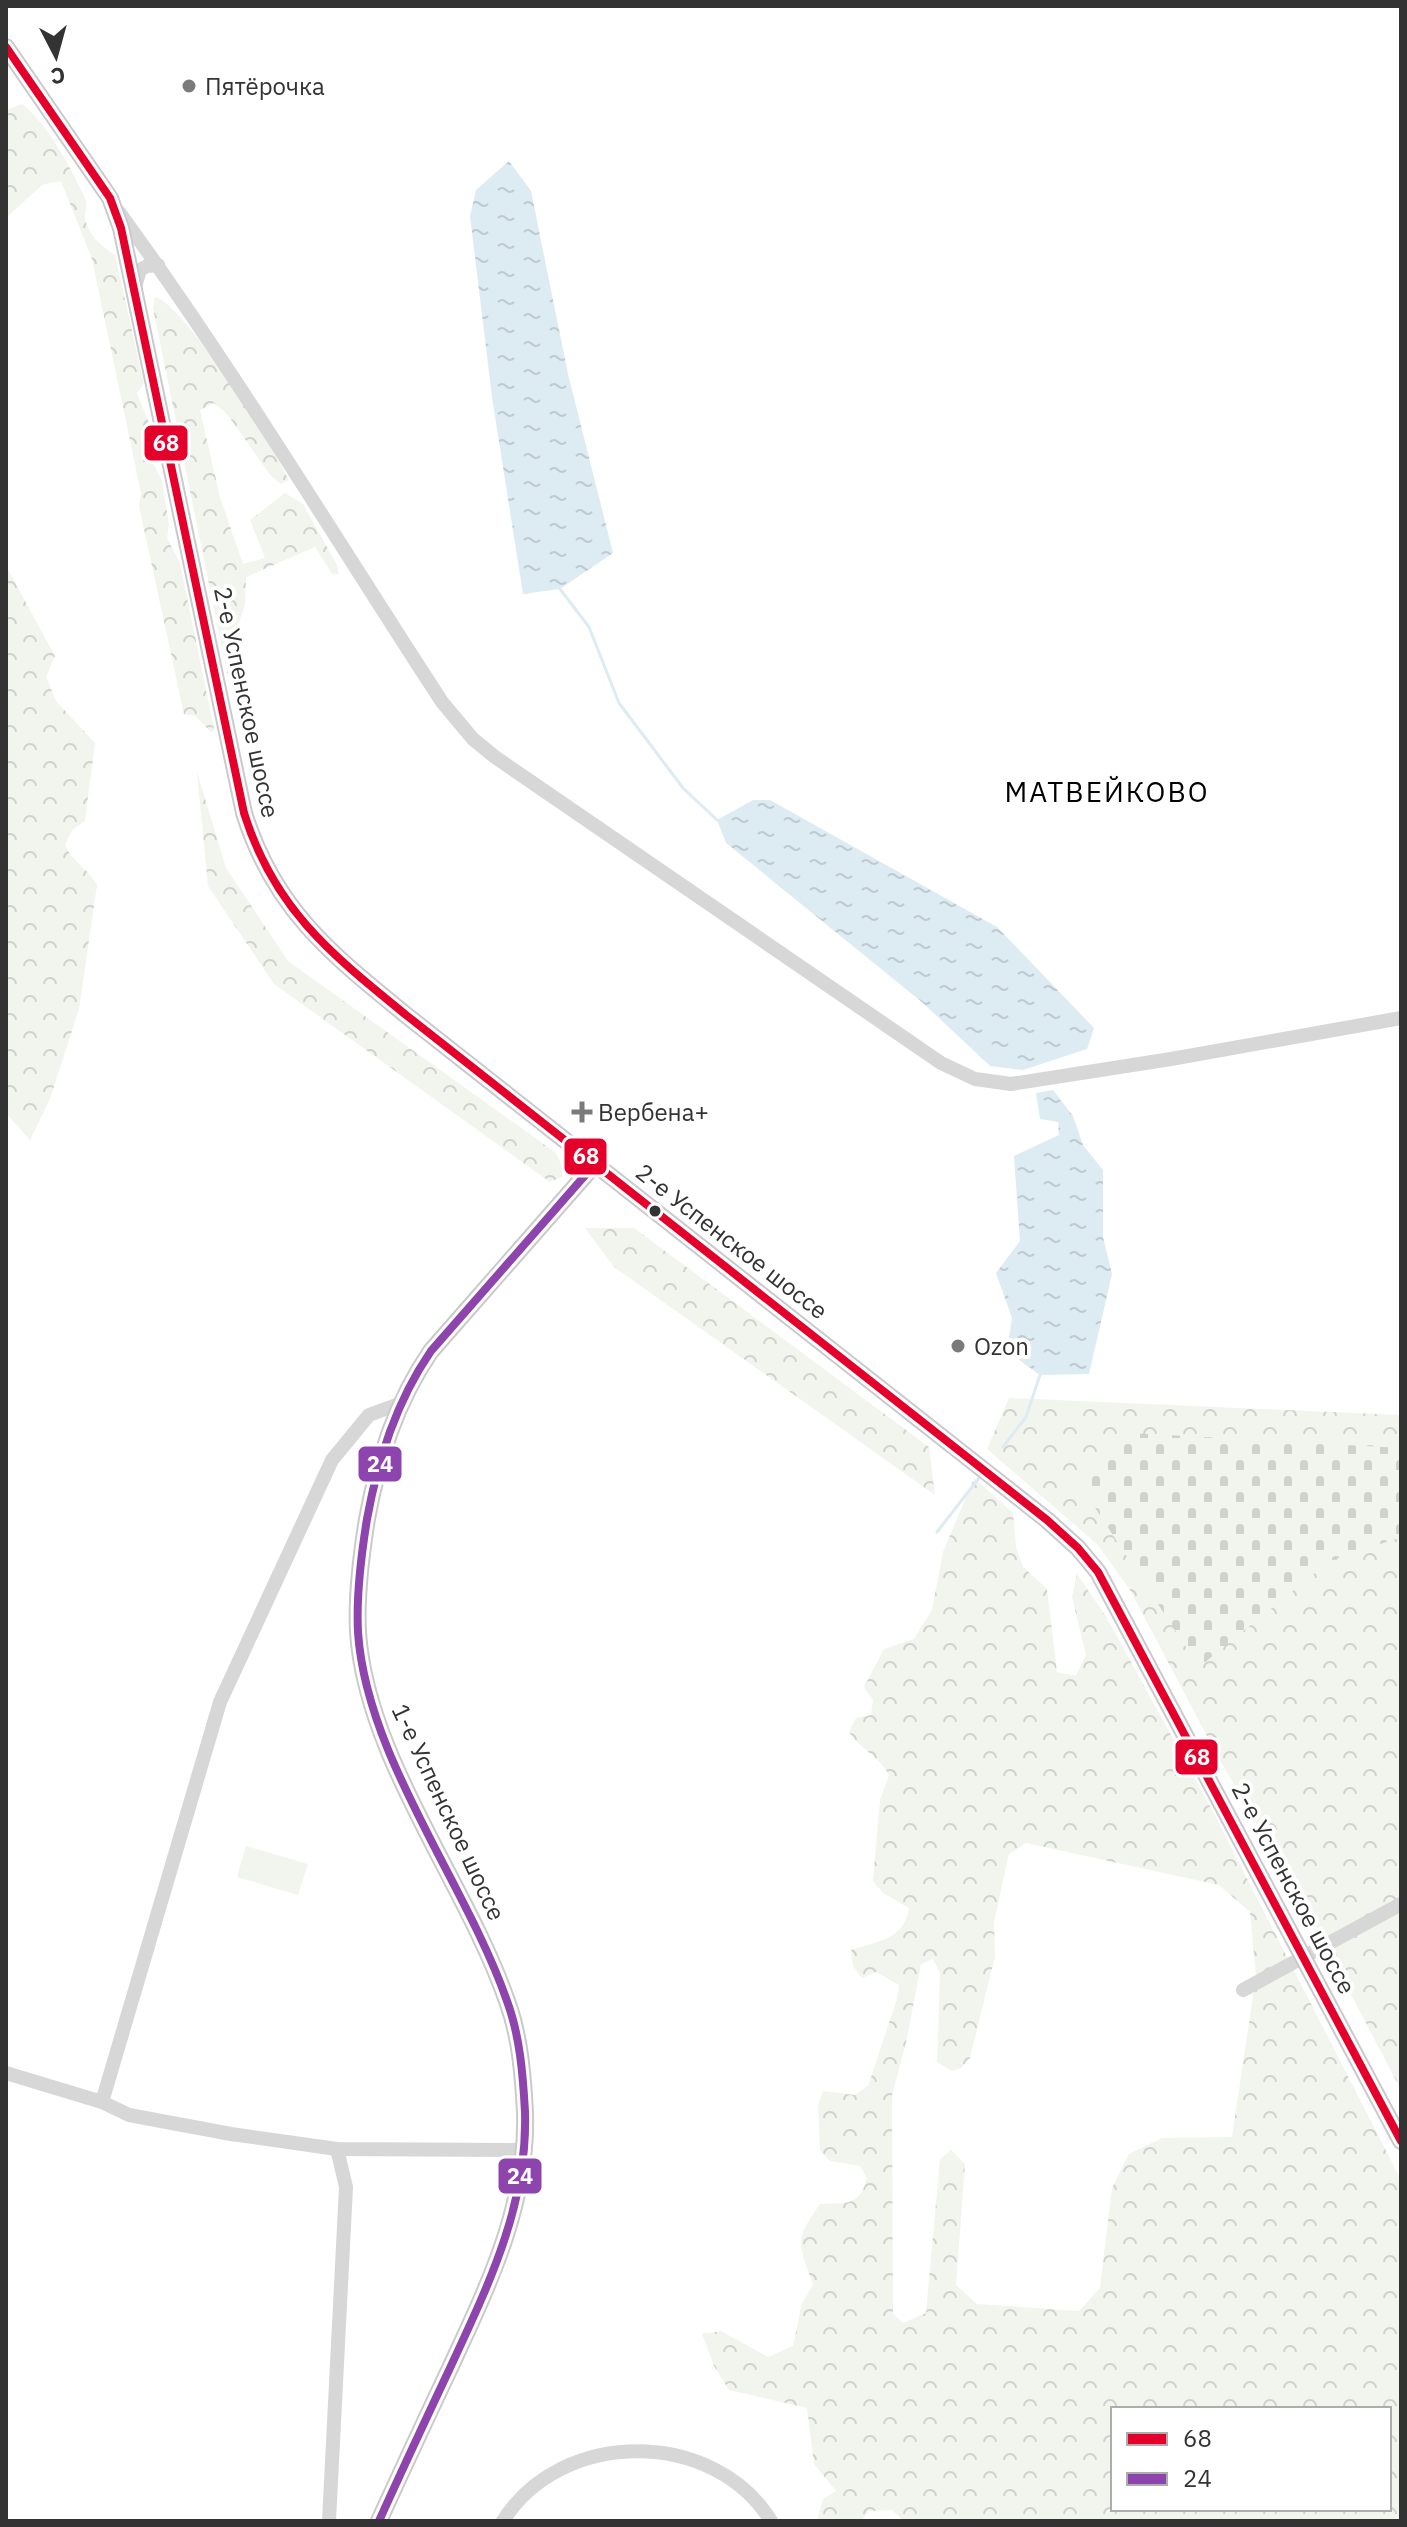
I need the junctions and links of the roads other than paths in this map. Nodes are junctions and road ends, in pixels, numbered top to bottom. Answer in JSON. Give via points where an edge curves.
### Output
{"nodes":[{"id":1,"x":6,"y":47,"type":"edge"},
{"id":2,"x":110,"y":198,"type":"junction"},
{"id":3,"x":158,"y":265,"type":"junction"},
{"id":4,"x":135,"y":287,"type":"junction"},
{"id":5,"x":1401,"y":1018,"type":"edge"},
{"id":6,"x":595,"y":1164,"type":"junction"},
{"id":7,"x":399,"y":1404,"type":"junction"},
{"id":8,"x":1401,"y":1904,"type":"edge"},
{"id":9,"x":1303,"y":1957,"type":"junction"},
{"id":10,"x":1243,"y":1990,"type":"dead end"},
{"id":11,"x":6,"y":2073,"type":"edge"},
{"id":12,"x":102,"y":2102,"type":"junction"},
{"id":13,"x":1401,"y":2141,"type":"edge"},
{"id":14,"x":337,"y":2149,"type":"junction"},
{"id":15,"x":523,"y":2150,"type":"junction"},
{"id":16,"x":329,"y":2521,"type":"edge"},
{"id":17,"x":379,"y":2521,"type":"edge"},
{"id":18,"x":503,"y":2521,"type":"edge"},
{"id":19,"x":771,"y":2521,"type":"edge"}],
"edges":[{"from":1,"to":2,"type":"main road","name":"2-е Успенское шоссе"},
{"from":2,"to":3,"type":"street"},
{"from":2,"to":4,"type":"main road","name":"2-е Успенское шоссе"},
{"from":3,"to":4,"type":"street","via":[[140,270]]},
{"from":3,"to":5,"type":"street","via":[[397,635],[473,739],[941,1063],[975,1079],[1011,1084]]},
{"from":4,"to":6,"type":"main road","name":"2-е Успенское шоссе","via":[[229,749],[244,813],[266,868],[293,911],[334,955]]},
{"from":6,"to":7,"type":"main road","name":"1-е Успенское шоссе","via":[[431,1351]]},
{"from":6,"to":9,"type":"main road","name":"2-е Успенское шоссе","via":[[1078,1548],[1098,1572]]},
{"from":7,"to":12,"type":"street","via":[[369,1415],[332,1460],[220,1702]]},
{"from":7,"to":15,"type":"main road","name":"1-е Успенское шоссе","via":[[372,1490],[365,1532],[361,1652],[378,1722],[508,2001],[520,2059]]},
{"from":8,"to":9,"type":"street"},
{"from":9,"to":10,"type":"street"},
{"from":9,"to":13,"type":"main road","name":"2-е Успенское шоссе"},
{"from":11,"to":12,"type":"street"},
{"from":12,"to":14,"type":"street","via":[[129,2115]]},
{"from":14,"to":15,"type":"street"},
{"from":14,"to":16,"type":"street","via":[[346,2187]]},
{"from":15,"to":17,"type":"main road","name":"1-е Успенское шоссе","via":[[503,2249]]},
{"from":18,"to":19,"type":"street","via":[[537,2484],[569,2465],[602,2453],[633,2450],[663,2452],[725,2475],[748,2492]]}]}
